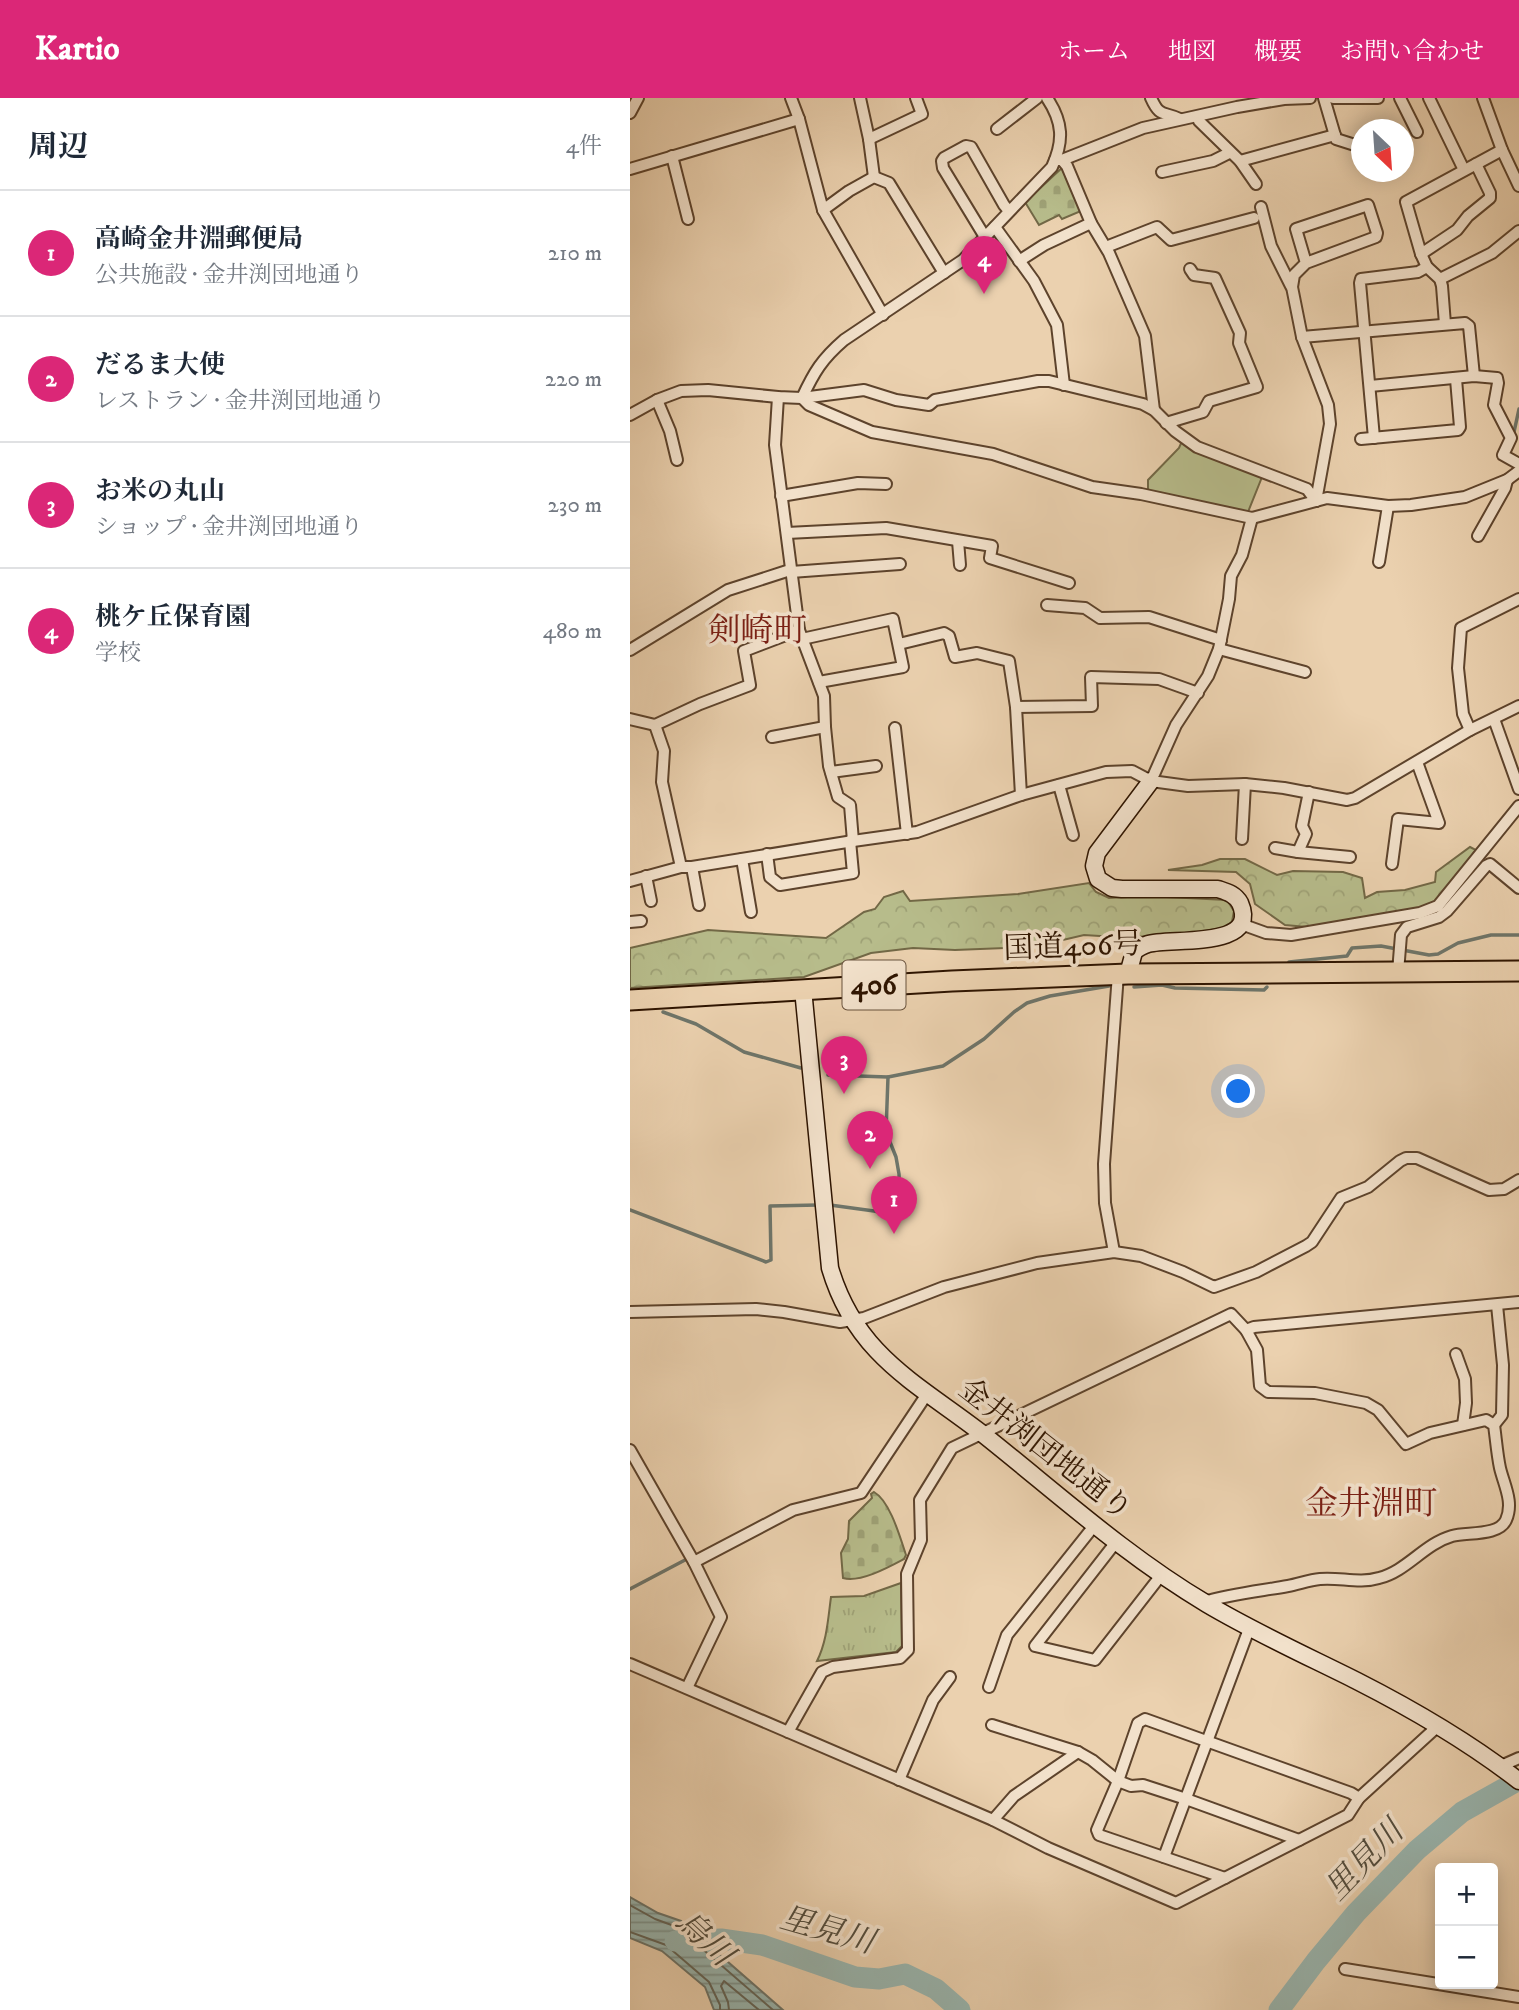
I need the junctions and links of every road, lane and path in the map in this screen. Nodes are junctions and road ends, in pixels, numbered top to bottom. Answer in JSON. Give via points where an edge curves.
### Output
{"nodes":[{"id":1,"x":638,"y":98,"type":"edge"},
{"id":2,"x":791,"y":98,"type":"edge"},
{"id":3,"x":860,"y":98,"type":"edge"},
{"id":4,"x":916,"y":98,"type":"edge"},
{"id":5,"x":1037,"y":98,"type":"edge"},
{"id":6,"x":1048,"y":98,"type":"edge"},
{"id":7,"x":1151,"y":98,"type":"edge"},
{"id":8,"x":1310,"y":98,"type":"edge"},
{"id":9,"x":1324,"y":98,"type":"edge"},
{"id":10,"x":1333,"y":98,"type":"edge"},
{"id":11,"x":1378,"y":98,"type":"edge"},
{"id":12,"x":1400,"y":98,"type":"edge"},
{"id":13,"x":1429,"y":98,"type":"edge"},
{"id":14,"x":1483,"y":98,"type":"edge"},
{"id":15,"x":1237,"y":102,"type":"edge"},
{"id":16,"x":630,"y":113,"type":"edge"},
{"id":17,"x":1198,"y":117,"type":"junction"},
{"id":18,"x":799,"y":119,"type":"junction"},
{"id":19,"x":1182,"y":120,"type":"junction"},
{"id":20,"x":997,"y":129,"type":"dead end"},
{"id":21,"x":1417,"y":132,"type":"dead end"},
{"id":22,"x":1335,"y":135,"type":"junction"},
{"id":23,"x":869,"y":139,"type":"junction"},
{"id":24,"x":1351,"y":144,"type":"edge"},
{"id":25,"x":1502,"y":150,"type":"junction"},
{"id":26,"x":1229,"y":153,"type":"junction"},
{"id":27,"x":672,"y":156,"type":"junction"},
{"id":28,"x":1058,"y":160,"type":"junction"},
{"id":29,"x":1240,"y":162,"type":"junction"},
{"id":30,"x":1476,"y":164,"type":"junction"},
{"id":31,"x":630,"y":169,"type":"edge"},
{"id":32,"x":1464,"y":170,"type":"junction"},
{"id":33,"x":1162,"y":172,"type":"dead end"},
{"id":34,"x":874,"y":177,"type":"junction"},
{"id":35,"x":1256,"y":184,"type":"dead end"},
{"id":36,"x":1519,"y":186,"type":"edge"},
{"id":37,"x":1261,"y":207,"type":"dead end"},
{"id":38,"x":823,"y":210,"type":"junction"},
{"id":39,"x":1009,"y":211,"type":"junction"},
{"id":40,"x":1254,"y":218,"type":"dead end"},
{"id":41,"x":688,"y":219,"type":"dead end"},
{"id":42,"x":1091,"y":223,"type":"junction"},
{"id":43,"x":995,"y":227,"type":"junction"},
{"id":44,"x":1519,"y":231,"type":"edge"},
{"id":45,"x":985,"y":237,"type":"junction"},
{"id":46,"x":1106,"y":247,"type":"junction"},
{"id":47,"x":1421,"y":254,"type":"junction"},
{"id":48,"x":1019,"y":261,"type":"junction"},
{"id":49,"x":1306,"y":263,"type":"junction"},
{"id":50,"x":1427,"y":267,"type":"junction"},
{"id":51,"x":1190,"y":269,"type":"dead end"},
{"id":52,"x":944,"y":273,"type":"junction"},
{"id":53,"x":1440,"y":279,"type":"junction"},
{"id":54,"x":1292,"y":287,"type":"junction"},
{"id":55,"x":883,"y":315,"type":"junction"},
{"id":56,"x":1445,"y":324,"type":"junction"},
{"id":57,"x":1365,"y":332,"type":"junction"},
{"id":58,"x":1302,"y":337,"type":"junction"},
{"id":59,"x":1474,"y":376,"type":"junction"},
{"id":60,"x":1456,"y":379,"type":"junction"},
{"id":61,"x":1064,"y":385,"type":"junction"},
{"id":62,"x":1370,"y":386,"type":"junction"},
{"id":63,"x":778,"y":397,"type":"junction"},
{"id":64,"x":802,"y":398,"type":"junction"},
{"id":65,"x":657,"y":400,"type":"junction"},
{"id":66,"x":1154,"y":410,"type":"junction"},
{"id":67,"x":630,"y":415,"type":"edge"},
{"id":68,"x":1166,"y":424,"type":"junction"},
{"id":69,"x":1374,"y":438,"type":"junction"},
{"id":70,"x":1361,"y":439,"type":"dead end"},
{"id":71,"x":677,"y":460,"type":"dead end"},
{"id":72,"x":1519,"y":464,"type":"edge"},
{"id":73,"x":1519,"y":471,"type":"edge"},
{"id":74,"x":1507,"y":480,"type":"junction"},
{"id":75,"x":886,"y":484,"type":"dead end"},
{"id":76,"x":781,"y":496,"type":"junction"},
{"id":77,"x":1317,"y":501,"type":"junction"},
{"id":78,"x":1388,"y":506,"type":"junction"},
{"id":79,"x":1252,"y":519,"type":"junction"},
{"id":80,"x":787,"y":533,"type":"junction"},
{"id":81,"x":1478,"y":536,"type":"dead end"},
{"id":82,"x":958,"y":541,"type":"junction"},
{"id":83,"x":1379,"y":562,"type":"dead end"},
{"id":84,"x":900,"y":564,"type":"dead end"},
{"id":85,"x":960,"y":565,"type":"dead end"},
{"id":86,"x":791,"y":571,"type":"junction"},
{"id":87,"x":1069,"y":583,"type":"dead end"},
{"id":88,"x":1519,"y":599,"type":"edge"},
{"id":89,"x":1047,"y":605,"type":"dead end"},
{"id":90,"x":800,"y":634,"type":"junction"},
{"id":91,"x":899,"y":644,"type":"junction"},
{"id":92,"x":1220,"y":644,"type":"junction"},
{"id":93,"x":630,"y":650,"type":"edge"},
{"id":94,"x":1305,"y":672,"type":"dead end"},
{"id":95,"x":819,"y":682,"type":"junction"},
{"id":96,"x":1198,"y":693,"type":"junction"},
{"id":97,"x":1016,"y":706,"type":"junction"},
{"id":98,"x":1519,"y":706,"type":"edge"},
{"id":99,"x":630,"y":719,"type":"edge"},
{"id":100,"x":1494,"y":719,"type":"junction"},
{"id":101,"x":655,"y":725,"type":"junction"},
{"id":102,"x":825,"y":727,"type":"junction"},
{"id":103,"x":895,"y":728,"type":"dead end"},
{"id":104,"x":1470,"y":730,"type":"junction"},
{"id":105,"x":772,"y":737,"type":"dead end"},
{"id":106,"x":1417,"y":762,"type":"junction"},
{"id":107,"x":876,"y":766,"type":"dead end"},
{"id":108,"x":831,"y":772,"type":"junction"},
{"id":109,"x":1151,"y":781,"type":"junction"},
{"id":110,"x":1245,"y":784,"type":"junction"},
{"id":111,"x":1059,"y":785,"type":"junction"},
{"id":112,"x":1519,"y":789,"type":"edge"},
{"id":113,"x":1309,"y":792,"type":"junction"},
{"id":114,"x":1021,"y":795,"type":"junction"},
{"id":115,"x":1519,"y":806,"type":"edge"},
{"id":116,"x":907,"y":834,"type":"junction"},
{"id":117,"x":1073,"y":835,"type":"dead end"},
{"id":118,"x":1242,"y":839,"type":"dead end"},
{"id":119,"x":851,"y":841,"type":"junction"},
{"id":120,"x":1275,"y":848,"type":"dead end"},
{"id":121,"x":1298,"y":852,"type":"junction"},
{"id":122,"x":767,"y":854,"type":"junction"},
{"id":123,"x":1350,"y":857,"type":"dead end"},
{"id":124,"x":742,"y":859,"type":"junction"},
{"id":125,"x":1392,"y":864,"type":"dead end"},
{"id":126,"x":686,"y":867,"type":"junction"},
{"id":127,"x":646,"y":876,"type":"junction"},
{"id":128,"x":630,"y":881,"type":"edge"},
{"id":129,"x":1517,"y":882,"type":"edge"},
{"id":130,"x":651,"y":901,"type":"dead end"},
{"id":131,"x":699,"y":905,"type":"dead end"},
{"id":132,"x":751,"y":912,"type":"dead end"},
{"id":133,"x":1241,"y":924,"type":"junction"},
{"id":134,"x":1399,"y":966,"type":"junction"},
{"id":135,"x":1519,"y":971,"type":"edge"},
{"id":136,"x":1123,"y":974,"type":"junction"},
{"id":137,"x":803,"y":989,"type":"junction"},
{"id":138,"x":630,"y":1000,"type":"edge"},
{"id":139,"x":1519,"y":1180,"type":"edge"},
{"id":140,"x":1114,"y":1252,"type":"junction"},
{"id":141,"x":1519,"y":1302,"type":"edge"},
{"id":142,"x":1497,"y":1305,"type":"junction"},
{"id":143,"x":630,"y":1312,"type":"edge"},
{"id":144,"x":853,"y":1321,"type":"junction"},
{"id":145,"x":1246,"y":1330,"type":"junction"},
{"id":146,"x":1456,"y":1354,"type":"dead end"},
{"id":147,"x":927,"y":1394,"type":"junction"},
{"id":148,"x":1463,"y":1425,"type":"junction"},
{"id":149,"x":1494,"y":1425,"type":"junction"},
{"id":150,"x":983,"y":1434,"type":"junction"},
{"id":151,"x":630,"y":1450,"type":"edge"},
{"id":152,"x":1094,"y":1526,"type":"junction"},
{"id":153,"x":1116,"y":1542,"type":"junction"},
{"id":154,"x":694,"y":1562,"type":"junction"},
{"id":155,"x":1162,"y":1574,"type":"junction"},
{"id":156,"x":1204,"y":1602,"type":"junction"},
{"id":157,"x":1249,"y":1629,"type":"junction"},
{"id":158,"x":630,"y":1664,"type":"edge"},
{"id":159,"x":950,"y":1677,"type":"dead end"},
{"id":160,"x":989,"y":1687,"type":"dead end"},
{"id":161,"x":687,"y":1688,"type":"junction"},
{"id":162,"x":992,"y":1725,"type":"dead end"},
{"id":163,"x":1438,"y":1726,"type":"junction"},
{"id":164,"x":788,"y":1732,"type":"junction"},
{"id":165,"x":1207,"y":1743,"type":"junction"},
{"id":166,"x":1078,"y":1752,"type":"junction"},
{"id":167,"x":1519,"y":1758,"type":"edge"},
{"id":168,"x":1510,"y":1773,"type":"edge"},
{"id":169,"x":899,"y":1780,"type":"junction"},
{"id":170,"x":1118,"y":1781,"type":"junction"},
{"id":171,"x":1359,"y":1798,"type":"junction"},
{"id":172,"x":1186,"y":1799,"type":"junction"},
{"id":173,"x":993,"y":1820,"type":"junction"},
{"id":174,"x":1298,"y":1840,"type":"junction"},
{"id":175,"x":1164,"y":1857,"type":"junction"},
{"id":176,"x":1225,"y":1878,"type":"junction"},
{"id":177,"x":1345,"y":1969,"type":"dead end"},
{"id":178,"x":1519,"y":1997,"type":"edge"}],
"edges":[{"from":1,"to":16,"type":"street"},
{"from":2,"to":18,"type":"street"},
{"from":3,"to":23,"type":"street"},
{"from":4,"to":23,"type":"street","via":[[922,114]]},
{"from":5,"to":20,"type":"street"},
{"from":6,"to":28,"type":"street","via":[[1061,130]]},
{"from":7,"to":19,"type":"street","via":[[1157,111]]},
{"from":8,"to":15,"type":"street"},
{"from":9,"to":22,"type":"street"},
{"from":10,"to":11,"type":"street"},
{"from":12,"to":21,"type":"street"},
{"from":13,"to":32,"type":"street"},
{"from":14,"to":25,"type":"street"},
{"from":15,"to":17,"type":"street"},
{"from":17,"to":19,"type":"street"},
{"from":17,"to":26,"type":"street"},
{"from":18,"to":27,"type":"street"},
{"from":18,"to":38,"type":"street"},
{"from":19,"to":28,"type":"street","via":[[1143,128]]},
{"from":22,"to":24,"type":"street"},
{"from":22,"to":29,"type":"street"},
{"from":23,"to":34,"type":"street"},
{"from":25,"to":30,"type":"street"},
{"from":25,"to":36,"type":"street"},
{"from":26,"to":29,"type":"street"},
{"from":26,"to":33,"type":"street"},
{"from":27,"to":31,"type":"street"},
{"from":27,"to":41,"type":"street"},
{"from":28,"to":39,"type":"street"},
{"from":28,"to":42,"type":"street","via":[[1067,166]]},
{"from":29,"to":35,"type":"street"},
{"from":30,"to":32,"type":"street"},
{"from":30,"to":47,"type":"street","via":[[1490,198],[1457,230]]},
{"from":32,"to":47,"type":"street","via":[[1406,202]]},
{"from":34,"to":38,"type":"street"},
{"from":34,"to":52,"type":"street","via":[[889,183]]},
{"from":37,"to":54,"type":"street","via":[[1271,246]]},
{"from":38,"to":55,"type":"street"},
{"from":39,"to":43,"type":"street"},
{"from":39,"to":45,"type":"street","via":[[971,147],[944,158],[943,168]]},
{"from":40,"to":46,"type":"street","via":[[1171,240],[1157,226]]},
{"from":42,"to":46,"type":"street"},
{"from":42,"to":48,"type":"street"},
{"from":43,"to":45,"type":"street"},
{"from":43,"to":48,"type":"street"},
{"from":44,"to":53,"type":"street","via":[[1492,253]]},
{"from":45,"to":52,"type":"street"},
{"from":46,"to":66,"type":"street","via":[[1145,336]]},
{"from":47,"to":50,"type":"street"},
{"from":48,"to":61,"type":"street","via":[[1057,325]]},
{"from":49,"to":49,"type":"street","via":[[1376,237],[1368,205],[1296,229]]},
{"from":49,"to":54,"type":"street","via":[[1294,275]]},
{"from":50,"to":53,"type":"street"},
{"from":50,"to":57,"type":"street","via":[[1361,279]]},
{"from":51,"to":68,"type":"street","via":[[1194,275],[1215,278],[1240,333],[1239,343],[1257,387],[1209,401],[1203,412]]},
{"from":52,"to":55,"type":"street"},
{"from":53,"to":56,"type":"street"},
{"from":54,"to":58,"type":"street"},
{"from":55,"to":64,"type":"street","via":[[827,355]]},
{"from":56,"to":57,"type":"street"},
{"from":56,"to":59,"type":"street","via":[[1469,326]]},
{"from":57,"to":58,"type":"street"},
{"from":57,"to":62,"type":"street"},
{"from":58,"to":77,"type":"street","via":[[1331,424]]},
{"from":59,"to":60,"type":"street"},
{"from":59,"to":72,"type":"street","via":[[1497,378],[1494,405],[1511,438],[1503,455]]},
{"from":60,"to":62,"type":"street"},
{"from":60,"to":69,"type":"street","via":[[1458,430]]},
{"from":61,"to":64,"type":"street","via":[[1038,381],[935,400],[929,405],[864,390]]},
{"from":61,"to":66,"type":"street"},
{"from":62,"to":69,"type":"street"},
{"from":63,"to":64,"type":"street"},
{"from":63,"to":65,"type":"street","via":[[708,390],[681,391]]},
{"from":63,"to":76,"type":"street","via":[[775,445]]},
{"from":64,"to":79,"type":"street","via":[[872,432],[993,454],[1092,487]]},
{"from":65,"to":67,"type":"street"},
{"from":65,"to":71,"type":"street"},
{"from":66,"to":68,"type":"street"},
{"from":68,"to":77,"type":"street","via":[[1197,447],[1307,489]]},
{"from":69,"to":70,"type":"street"},
{"from":73,"to":74,"type":"street"},
{"from":74,"to":78,"type":"street","via":[[1465,497]]},
{"from":74,"to":81,"type":"street"},
{"from":75,"to":76,"type":"street","via":[[858,483]]},
{"from":76,"to":80,"type":"street"},
{"from":77,"to":78,"type":"street","via":[[1327,498]]},
{"from":77,"to":79,"type":"street"},
{"from":78,"to":83,"type":"street"},
{"from":79,"to":92,"type":"street","via":[[1231,576]]},
{"from":80,"to":82,"type":"street","via":[[886,528]]},
{"from":80,"to":86,"type":"street"},
{"from":82,"to":85,"type":"street"},
{"from":82,"to":87,"type":"street","via":[[992,546],[990,558]]},
{"from":84,"to":86,"type":"street"},
{"from":86,"to":90,"type":"street"},
{"from":86,"to":93,"type":"street","via":[[728,590]]},
{"from":88,"to":104,"type":"street","via":[[1461,628],[1462,714]]},
{"from":89,"to":92,"type":"street","via":[[1085,608],[1100,618],[1149,617]]},
{"from":90,"to":91,"type":"street","via":[[894,619]]},
{"from":90,"to":95,"type":"street"},
{"from":90,"to":101,"type":"street","via":[[744,651],[750,685]]},
{"from":91,"to":95,"type":"street","via":[[903,667]]},
{"from":91,"to":97,"type":"street","via":[[944,633],[954,657],[977,653],[1009,661]]},
{"from":92,"to":94,"type":"street"},
{"from":92,"to":96,"type":"street"},
{"from":95,"to":102,"type":"street"},
{"from":96,"to":97,"type":"street","via":[[1159,680],[1091,677],[1091,706]]},
{"from":96,"to":109,"type":"street","via":[[1176,724]]},
{"from":97,"to":114,"type":"street"},
{"from":98,"to":100,"type":"street"},
{"from":99,"to":101,"type":"street"},
{"from":100,"to":104,"type":"street"},
{"from":100,"to":112,"type":"street"},
{"from":101,"to":126,"type":"street","via":[[664,751],[662,782]]},
{"from":102,"to":105,"type":"street"},
{"from":102,"to":108,"type":"street"},
{"from":103,"to":116,"type":"street"},
{"from":104,"to":106,"type":"street"},
{"from":106,"to":113,"type":"street","via":[[1355,798]]},
{"from":106,"to":125,"type":"street","via":[[1439,823],[1398,819]]},
{"from":107,"to":108,"type":"street"},
{"from":108,"to":119,"type":"street","via":[[838,797],[850,805]]},
{"from":109,"to":110,"type":"street","via":[[1206,787]]},
{"from":109,"to":111,"type":"street","via":[[1120,770]]},
{"from":109,"to":133,"type":"street","via":[[1097,853],[1098,879],[1122,889],[1230,892],[1241,907]]},
{"from":110,"to":113,"type":"street"},
{"from":110,"to":118,"type":"street"},
{"from":111,"to":114,"type":"street"},
{"from":111,"to":117,"type":"street"},
{"from":113,"to":121,"type":"street","via":[[1302,826],[1306,834]]},
{"from":114,"to":116,"type":"street"},
{"from":115,"to":133,"type":"street","via":[[1438,905],[1420,913],[1291,935]]},
{"from":116,"to":119,"type":"street"},
{"from":119,"to":122,"type":"street"},
{"from":119,"to":122,"type":"street","via":[[853,873],[780,885],[770,877]]},
{"from":120,"to":121,"type":"street"},
{"from":121,"to":123,"type":"street"},
{"from":122,"to":124,"type":"street"},
{"from":124,"to":126,"type":"street"},
{"from":124,"to":132,"type":"street"},
{"from":126,"to":127,"type":"street"},
{"from":126,"to":131,"type":"street"},
{"from":127,"to":128,"type":"street"},
{"from":127,"to":130,"type":"street"},
{"from":129,"to":134,"type":"street","via":[[1490,864],[1486,866],[1447,911],[1403,929]]},
{"from":133,"to":136,"type":"street","via":[[1222,937],[1146,944],[1134,952]]},
{"from":134,"to":135,"type":"highway","name":"国道406号","number":"406"},
{"from":134,"to":136,"type":"highway","name":"国道406号","number":"406"},
{"from":136,"to":137,"type":"highway","name":"国道406号","number":"406"},
{"from":136,"to":140,"type":"street","via":[[1104,1164]]},
{"from":137,"to":138,"type":"highway","name":"国道406号","number":"406"},
{"from":137,"to":144,"type":"street","name":"金井渕団地通り","via":[[830,1269]]},
{"from":139,"to":140,"type":"street","via":[[1489,1191],[1417,1158],[1406,1158],[1368,1187],[1341,1198],[1312,1242],[1256,1272],[1214,1287],[1141,1256]]},
{"from":140,"to":144,"type":"street","via":[[1037,1263],[944,1287]]},
{"from":141,"to":142,"type":"street"},
{"from":142,"to":145,"type":"street"},
{"from":142,"to":149,"type":"street","via":[[1502,1415]]},
{"from":143,"to":144,"type":"street","via":[[756,1309]]},
{"from":144,"to":147,"type":"street","name":"金井渕団地通り","via":[[877,1352]]},
{"from":145,"to":148,"type":"street","via":[[1257,1350],[1261,1386],[1268,1392],[1315,1393],[1366,1403],[1378,1410],[1406,1444]]},
{"from":145,"to":150,"type":"street","via":[[1231,1314]]},
{"from":146,"to":148,"type":"street","via":[[1465,1379]]},
{"from":147,"to":150,"type":"street","name":"金井渕団地通り"},
{"from":147,"to":154,"type":"street","via":[[861,1493],[793,1510]]},
{"from":148,"to":149,"type":"street","via":[[1486,1420]]},
{"from":149,"to":156,"type":"street","via":[[1509,1505],[1501,1528],[1436,1541],[1399,1571],[1378,1579],[1320,1579]]},
{"from":150,"to":152,"type":"street","name":"金井渕団地通り"},
{"from":150,"to":164,"type":"street","via":[[951,1448],[920,1500],[921,1540],[907,1574],[908,1650],[900,1658],[822,1672]]},
{"from":151,"to":154,"type":"street"},
{"from":152,"to":153,"type":"street","name":"金井渕団地通り"},
{"from":152,"to":160,"type":"street","via":[[1007,1634]]},
{"from":153,"to":155,"type":"street","name":"金井渕団地通り"},
{"from":153,"to":155,"type":"street","via":[[1035,1646],[1095,1660]]},
{"from":154,"to":161,"type":"street","via":[[721,1617]]},
{"from":155,"to":156,"type":"street","name":"金井渕団地通り"},
{"from":156,"to":157,"type":"street","name":"金井渕団地通り"},
{"from":157,"to":163,"type":"street","name":"金井渕団地通り"},
{"from":157,"to":165,"type":"street"},
{"from":158,"to":161,"type":"street"},
{"from":159,"to":169,"type":"street","via":[[933,1700]]},
{"from":161,"to":164,"type":"street"},
{"from":162,"to":166,"type":"street"},
{"from":163,"to":168,"type":"street","name":"金井渕団地通り"},
{"from":163,"to":171,"type":"street"},
{"from":164,"to":169,"type":"street"},
{"from":165,"to":170,"type":"street","via":[[1146,1719],[1138,1723]]},
{"from":165,"to":171,"type":"street"},
{"from":165,"to":172,"type":"street"},
{"from":166,"to":170,"type":"street"},
{"from":166,"to":173,"type":"street","via":[[1014,1796]]},
{"from":167,"to":168,"type":"street"},
{"from":169,"to":173,"type":"street"},
{"from":170,"to":172,"type":"street"},
{"from":170,"to":175,"type":"street","via":[[1097,1830],[1099,1835]]},
{"from":171,"to":174,"type":"street","via":[[1348,1815]]},
{"from":172,"to":174,"type":"street"},
{"from":172,"to":175,"type":"street"},
{"from":173,"to":176,"type":"street","via":[[1176,1903]]},
{"from":174,"to":176,"type":"street"},
{"from":175,"to":176,"type":"street"},
{"from":177,"to":178,"type":"street"}]}
